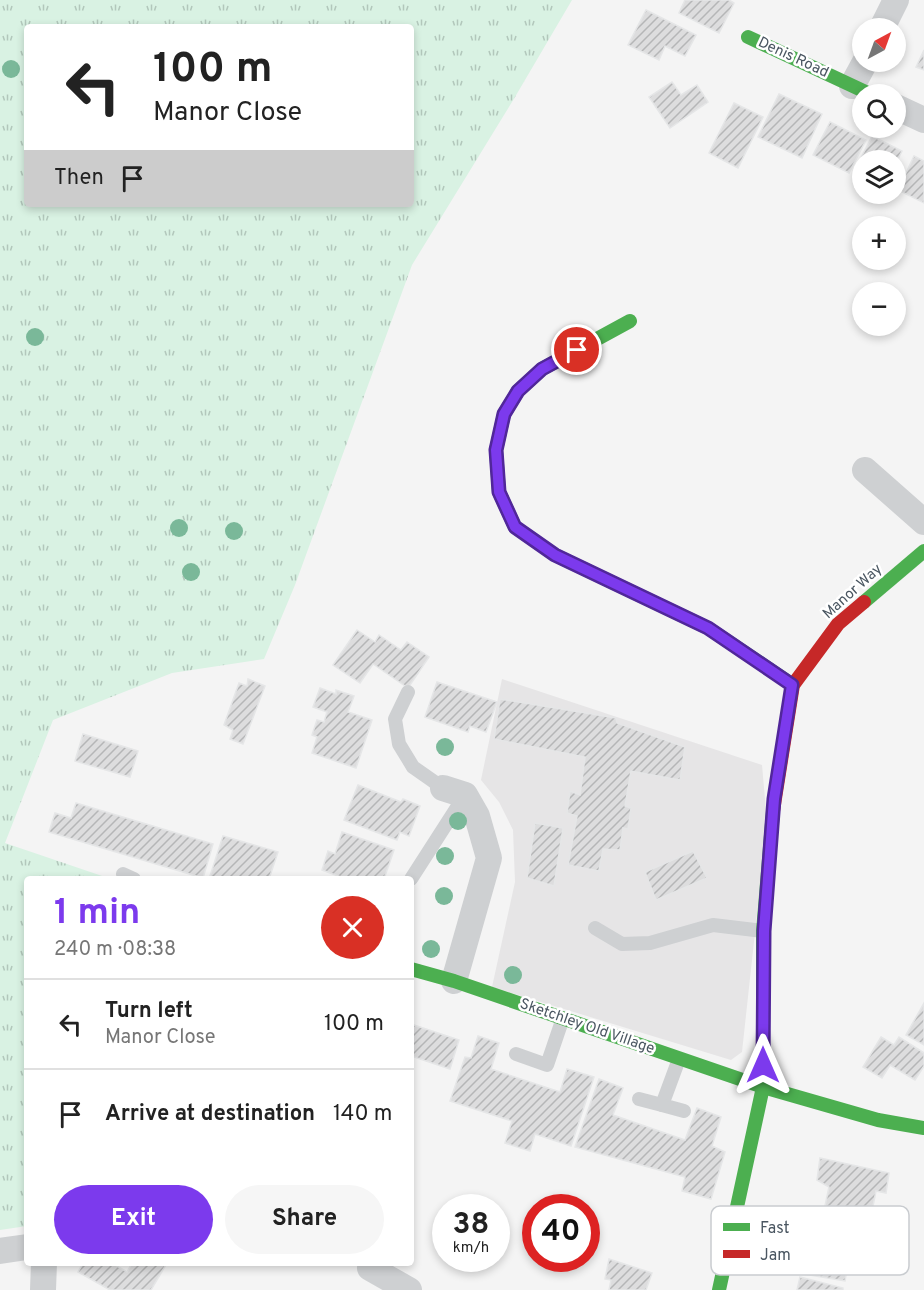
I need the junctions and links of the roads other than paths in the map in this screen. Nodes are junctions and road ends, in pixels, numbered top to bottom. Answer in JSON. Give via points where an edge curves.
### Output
{"nodes":[{"id":1,"x":896,"y":0,"type":"edge"},
{"id":2,"x":887,"y":18,"type":"edge"},
{"id":3,"x":748,"y":37,"type":"dead end"},
{"id":4,"x":852,"y":86,"type":"edge"},
{"id":5,"x":906,"y":111,"type":"edge"},
{"id":6,"x":924,"y":120,"type":"edge"},
{"id":7,"x":630,"y":321,"type":"dead end"},
{"id":8,"x":865,"y":470,"type":"dead end"},
{"id":9,"x":924,"y":522,"type":"edge"},
{"id":10,"x":924,"y":551,"type":"edge"},
{"id":11,"x":792,"y":685,"type":"junction"},
{"id":12,"x":408,"y":692,"type":"dead end"},
{"id":13,"x":454,"y":792,"type":"junction"},
{"id":14,"x":412,"y":876,"type":"edge"},
{"id":15,"x":595,"y":928,"type":"dead end"},
{"id":16,"x":764,"y":931,"type":"junction"},
{"id":17,"x":414,"y":970,"type":"edge"},
{"id":18,"x":454,"y":981,"type":"junction"},
{"id":19,"x":563,"y":1018,"type":"junction"},
{"id":20,"x":516,"y":1054,"type":"dead end"},
{"id":21,"x":679,"y":1059,"type":"junction"},
{"id":22,"x":763,"y":1087,"type":"junction"},
{"id":23,"x":639,"y":1099,"type":"dead end"},
{"id":24,"x":662,"y":1105,"type":"junction"},
{"id":25,"x":684,"y":1111,"type":"dead end"},
{"id":26,"x":924,"y":1128,"type":"edge"},
{"id":27,"x":737,"y":1206,"type":"edge"},
{"id":28,"x":24,"y":1247,"type":"edge"},
{"id":29,"x":0,"y":1251,"type":"edge"},
{"id":30,"x":44,"y":1266,"type":"edge"},
{"id":31,"x":370,"y":1266,"type":"edge"},
{"id":32,"x":722,"y":1275,"type":"edge"},
{"id":33,"x":43,"y":1290,"type":"edge"},
{"id":34,"x":409,"y":1290,"type":"edge"},
{"id":35,"x":719,"y":1290,"type":"edge"}],
"edges":[{"from":1,"to":2,"type":"street"},
{"from":3,"to":4,"type":"street","name":"Denis Road"},
{"from":5,"to":6,"type":"street"},
{"from":7,"to":11,"type":"street","via":[[542,369],[518,391],[504,414],[496,450],[499,492],[515,527],[555,555],[708,628]]},
{"from":8,"to":9,"type":"street"},
{"from":10,"to":11,"type":"street","name":"Manor Way","via":[[838,624]]},
{"from":11,"to":16,"type":"street","name":"Manor Way","via":[[774,799]]},
{"from":12,"to":13,"type":"lane","via":[[395,718],[399,744],[413,767]]},
{"from":13,"to":14,"type":"lane"},
{"from":13,"to":18,"type":"street","via":[[477,816],[489,858]]},
{"from":15,"to":16,"type":"lane","via":[[622,944],[650,943],[713,925]]},
{"from":16,"to":22,"type":"street","name":"Manor Way"},
{"from":17,"to":18,"type":"street","name":"Sketchley Old Village"},
{"from":18,"to":19,"type":"street","name":"Sketchley Old Village"},
{"from":19,"to":20,"type":"lane","via":[[547,1065]]},
{"from":19,"to":21,"type":"street","name":"Sketchley Old Village"},
{"from":21,"to":22,"type":"street","name":"Sketchley Old Village"},
{"from":21,"to":24,"type":"lane"},
{"from":22,"to":26,"type":"street","name":"Sketchley Old Village","via":[[878,1120]]},
{"from":22,"to":27,"type":"street","name":"Manor Way"},
{"from":23,"to":24,"type":"lane"},
{"from":24,"to":25,"type":"lane"},
{"from":28,"to":29,"type":"street"},
{"from":30,"to":33,"type":"street"},
{"from":31,"to":34,"type":"street"},
{"from":32,"to":35,"type":"street","name":"Manor Way"}]}
